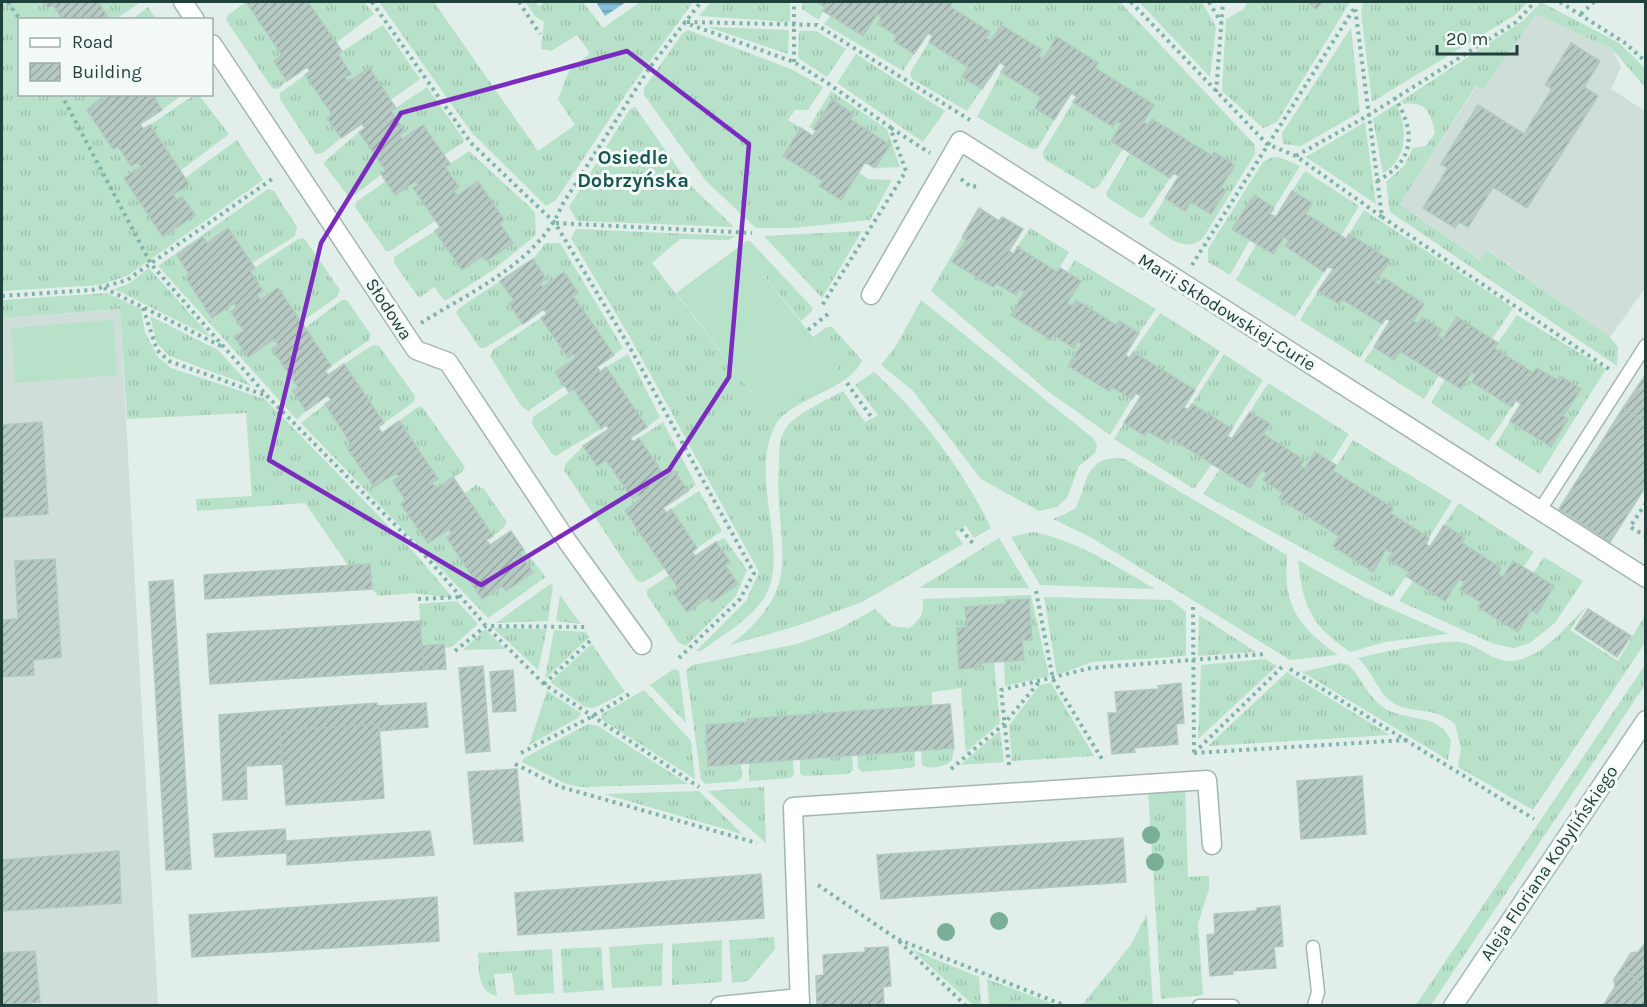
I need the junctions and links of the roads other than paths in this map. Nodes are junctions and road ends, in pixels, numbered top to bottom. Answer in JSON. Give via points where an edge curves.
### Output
{"nodes":[{"id":1,"x":183,"y":2,"type":"edge"},
{"id":2,"x":194,"y":18,"type":"edge"},
{"id":3,"x":213,"y":46,"type":"edge"},
{"id":4,"x":870,"y":295,"type":"dead end"},
{"id":5,"x":1646,"y":345,"type":"edge"},
{"id":6,"x":1540,"y":510,"type":"junction"},
{"id":7,"x":1646,"y":578,"type":"edge"},
{"id":8,"x":642,"y":645,"type":"dead end"},
{"id":9,"x":1646,"y":720,"type":"edge"},
{"id":10,"x":1212,"y":845,"type":"dead end"},
{"id":11,"x":1313,"y":947,"type":"dead end"},
{"id":12,"x":800,"y":1002,"type":"edge"},
{"id":13,"x":720,"y":1005,"type":"edge"},
{"id":14,"x":1199,"y":1005,"type":"edge"},
{"id":15,"x":1233,"y":1005,"type":"edge"},
{"id":16,"x":1314,"y":1005,"type":"edge"},
{"id":17,"x":1453,"y":1005,"type":"edge"}],
"edges":[{"from":1,"to":2,"type":"street"},
{"from":3,"to":8,"type":"street","name":"Słodowa","via":[[416,350],[448,362],[567,541]]},
{"from":4,"to":6,"type":"street","name":"Marii Skłodowskiej-Curie","via":[[960,141]]},
{"from":5,"to":6,"type":"lane"},
{"from":6,"to":7,"type":"street","name":"Marii Skłodowskiej-Curie"},
{"from":9,"to":17,"type":"street","name":"Aleja Floriana Kobylińskiego"},
{"from":10,"to":12,"type":"street","via":[[1207,780],[793,807]]},
{"from":11,"to":16,"type":"lane","via":[[1318,992]]},
{"from":12,"to":13,"type":"street"},
{"from":14,"to":15,"type":"lane"}]}
